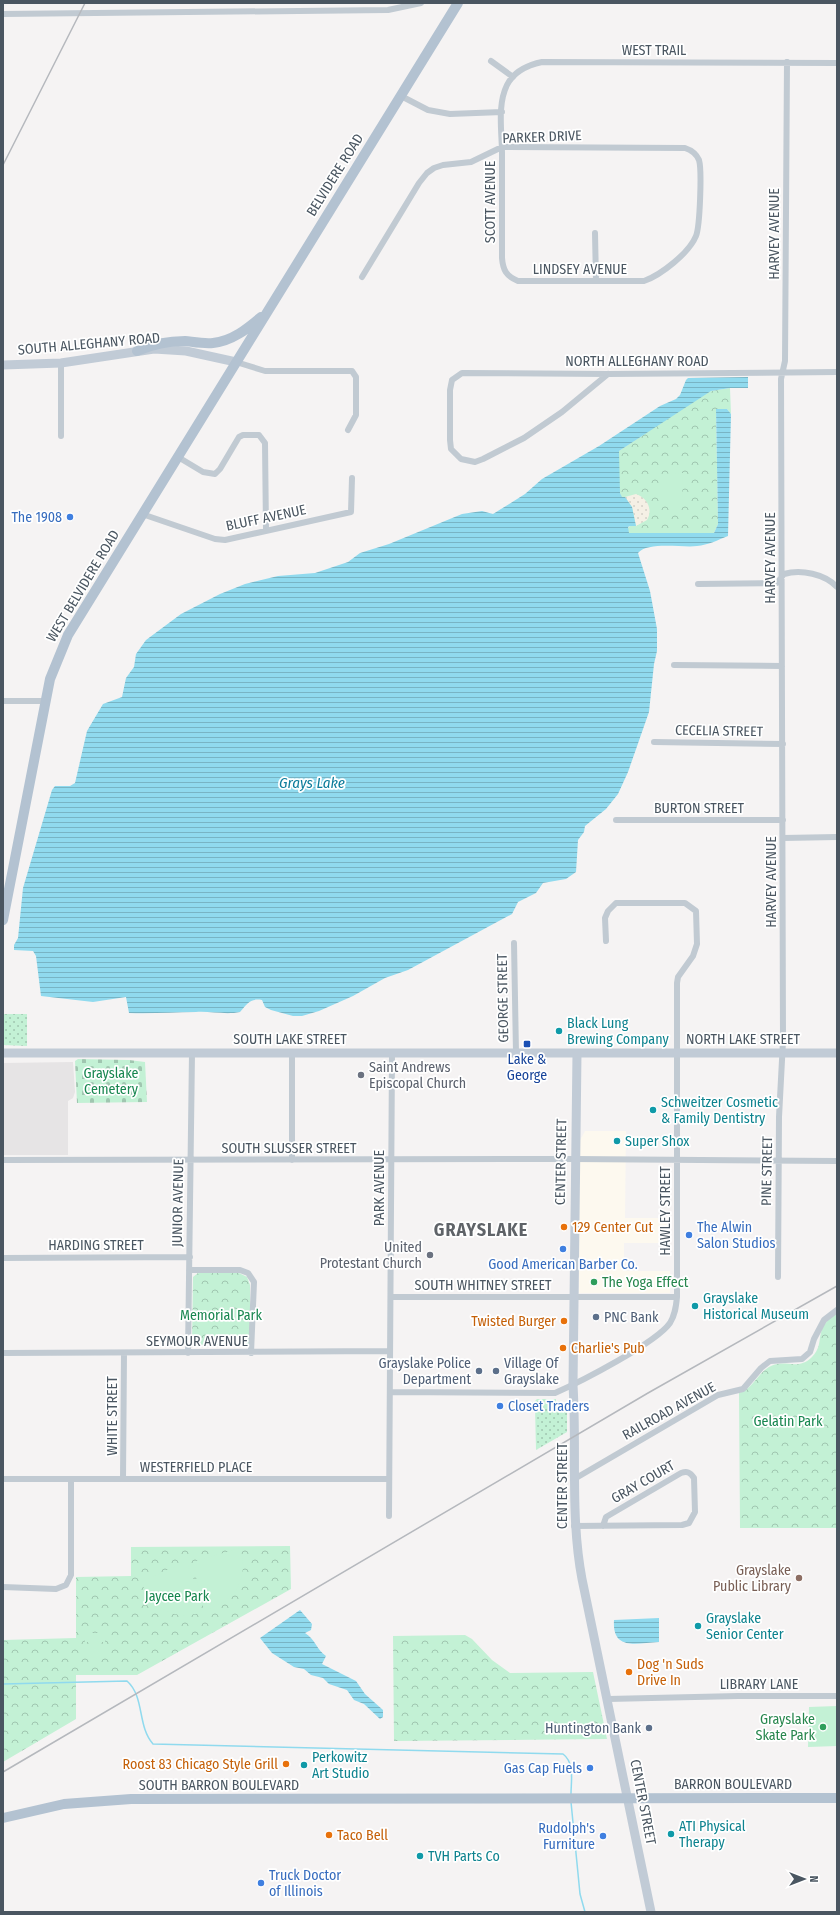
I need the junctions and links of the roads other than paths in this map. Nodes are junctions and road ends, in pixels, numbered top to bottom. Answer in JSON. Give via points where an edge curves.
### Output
{"nodes":[{"id":1,"x":420,"y":3,"type":"edge"},
{"id":2,"x":458,"y":3,"type":"edge"},
{"id":3,"x":3,"y":14,"type":"edge"},
{"id":4,"x":491,"y":61,"type":"dead end"},
{"id":5,"x":787,"y":62,"type":"junction"},
{"id":6,"x":837,"y":63,"type":"edge"},
{"id":7,"x":513,"y":77,"type":"junction"},
{"id":8,"x":401,"y":96,"type":"junction"},
{"id":9,"x":502,"y":112,"type":"junction"},
{"id":10,"x":502,"y":147,"type":"junction"},
{"id":11,"x":595,"y":233,"type":"dead end"},
{"id":12,"x":503,"y":269,"type":"joint"},
{"id":13,"x":662,"y":273,"type":"joint"},
{"id":14,"x":362,"y":277,"type":"dead end"},
{"id":15,"x":596,"y":280,"type":"junction"},
{"id":16,"x":266,"y":314,"type":"junction"},
{"id":17,"x":137,"y":351,"type":"junction"},
{"id":18,"x":236,"y":362,"type":"junction"},
{"id":19,"x":61,"y":363,"type":"junction"},
{"id":20,"x":3,"y":365,"type":"edge"},
{"id":21,"x":783,"y":372,"type":"junction"},
{"id":22,"x":837,"y":372,"type":"edge"},
{"id":23,"x":608,"y":374,"type":"junction"},
{"id":24,"x":348,"y":430,"type":"dead end"},
{"id":25,"x":61,"y":436,"type":"dead end"},
{"id":26,"x":178,"y":457,"type":"junction"},
{"id":27,"x":352,"y":478,"type":"dead end"},
{"id":28,"x":142,"y":514,"type":"junction"},
{"id":29,"x":266,"y":530,"type":"junction"},
{"id":30,"x":781,"y":577,"type":"junction"},
{"id":31,"x":698,"y":584,"type":"dead end"},
{"id":32,"x":837,"y":587,"type":"edge"},
{"id":33,"x":674,"y":665,"type":"dead end"},
{"id":34,"x":782,"y":666,"type":"junction"},
{"id":35,"x":3,"y":701,"type":"edge"},
{"id":36,"x":45,"y":701,"type":"junction"},
{"id":37,"x":654,"y":742,"type":"dead end"},
{"id":38,"x":783,"y":744,"type":"junction"},
{"id":39,"x":616,"y":820,"type":"dead end"},
{"id":40,"x":783,"y":820,"type":"junction"},
{"id":41,"x":837,"y":837,"type":"edge"},
{"id":42,"x":783,"y":838,"type":"junction"},
{"id":43,"x":6,"y":885,"type":"edge"},
{"id":44,"x":3,"y":920,"type":"edge"},
{"id":45,"x":606,"y":941,"type":"dead end"},
{"id":46,"x":514,"y":943,"type":"dead end"},
{"id":47,"x":3,"y":1053,"type":"edge"},
{"id":48,"x":192,"y":1053,"type":"junction"},
{"id":49,"x":292,"y":1053,"type":"junction"},
{"id":50,"x":392,"y":1053,"type":"junction"},
{"id":51,"x":516,"y":1053,"type":"junction"},
{"id":52,"x":577,"y":1053,"type":"junction"},
{"id":53,"x":781,"y":1053,"type":"junction"},
{"id":54,"x":837,"y":1053,"type":"edge"},
{"id":55,"x":676,"y":1054,"type":"junction"},
{"id":56,"x":392,"y":1159,"type":"junction"},
{"id":57,"x":574,"y":1159,"type":"junction"},
{"id":58,"x":3,"y":1160,"type":"edge"},
{"id":59,"x":191,"y":1160,"type":"junction"},
{"id":60,"x":292,"y":1160,"type":"junction"},
{"id":61,"x":677,"y":1161,"type":"junction"},
{"id":62,"x":778,"y":1161,"type":"junction"},
{"id":63,"x":837,"y":1161,"type":"edge"},
{"id":64,"x":190,"y":1257,"type":"junction"},
{"id":65,"x":3,"y":1258,"type":"edge"},
{"id":66,"x":189,"y":1270,"type":"junction"},
{"id":67,"x":778,"y":1277,"type":"dead end"},
{"id":68,"x":391,"y":1297,"type":"junction"},
{"id":69,"x":575,"y":1297,"type":"junction"},
{"id":70,"x":677,"y":1297,"type":"junction"},
{"id":71,"x":837,"y":1310,"type":"edge"},
{"id":72,"x":390,"y":1352,"type":"junction"},
{"id":73,"x":3,"y":1353,"type":"edge"},
{"id":74,"x":124,"y":1353,"type":"junction"},
{"id":75,"x":188,"y":1353,"type":"junction"},
{"id":76,"x":251,"y":1353,"type":"junction"},
{"id":77,"x":573,"y":1385,"type":"junction"},
{"id":78,"x":390,"y":1392,"type":"junction"},
{"id":79,"x":576,"y":1478,"type":"junction"},
{"id":80,"x":3,"y":1479,"type":"edge"},
{"id":81,"x":71,"y":1479,"type":"junction"},
{"id":82,"x":123,"y":1479,"type":"junction"},
{"id":83,"x":389,"y":1479,"type":"junction"},
{"id":84,"x":389,"y":1516,"type":"dead end"},
{"id":85,"x":574,"y":1526,"type":"junction"},
{"id":86,"x":603,"y":1526,"type":"junction"},
{"id":87,"x":3,"y":1587,"type":"edge"},
{"id":88,"x":837,"y":1696,"type":"edge"},
{"id":89,"x":608,"y":1698,"type":"junction"},
{"id":90,"x":628,"y":1798,"type":"junction"},
{"id":91,"x":837,"y":1798,"type":"edge"},
{"id":92,"x":3,"y":1818,"type":"edge"},
{"id":93,"x":651,"y":1912,"type":"edge"}],
"edges":[{"from":1,"to":3,"type":"street","via":[[388,10]]},
{"from":2,"to":8,"type":"main road","name":"BELVIDERE ROAD"},
{"from":4,"to":7,"type":"street"},
{"from":5,"to":6,"type":"street","name":"WEST TRAIL"},
{"from":5,"to":7,"type":"street","name":"WEST TRAIL","via":[[542,62],[526,66]]},
{"from":5,"to":21,"type":"street","name":"HARVEY AVENUE"},
{"from":7,"to":9,"type":"street","name":"WEST TRAIL","via":[[504,94]]},
{"from":8,"to":9,"type":"street","via":[[428,110],[450,114]]},
{"from":8,"to":16,"type":"main road","name":"BELVIDERE ROAD"},
{"from":9,"to":10,"type":"street","name":"SCOTT AVENUE"},
{"from":10,"to":12,"type":"street","name":"SCOTT AVENUE"},
{"from":10,"to":13,"type":"street","name":"PARKER DRIVE","via":[[690,150],[697,156],[700,166],[698,228],[690,246]]},
{"from":10,"to":14,"type":"street","name":"PARKER DRIVE","via":[[471,162],[443,165],[427,173]]},
{"from":11,"to":15,"type":"street"},
{"from":12,"to":15,"type":"street","name":"LINDSEY AVENUE","via":[[506,274],[518,281]]},
{"from":13,"to":15,"type":"street","name":"LINDSEY AVENUE","via":[[644,281]]},
{"from":16,"to":17,"type":"main road","via":[[240,334],[224,341],[165,342],[152,344]]},
{"from":16,"to":18,"type":"main road","name":"BELVIDERE ROAD"},
{"from":17,"to":18,"type":"street","name":"SOUTH ALLEGHANY ROAD","via":[[186,351]]},
{"from":17,"to":19,"type":"street","name":"SOUTH ALLEGHANY ROAD"},
{"from":18,"to":24,"type":"street","name":"SOUTH ALLEGHANY ROAD","via":[[265,371],[352,371],[356,377],[356,415]]},
{"from":18,"to":26,"type":"main road","name":"WEST BELVIDERE ROAD"},
{"from":19,"to":20,"type":"street","name":"SOUTH ALLEGHANY ROAD"},
{"from":19,"to":25,"type":"street"},
{"from":21,"to":22,"type":"street","name":"NORTH ALLEGHANY ROAD"},
{"from":21,"to":23,"type":"street","name":"NORTH ALLEGHANY ROAD"},
{"from":21,"to":30,"type":"street","name":"HARVEY AVENUE"},
{"from":23,"to":23,"type":"street","name":"NORTH ALLEGHANY ROAD","via":[[462,372],[452,380],[450,393],[451,448],[460,459],[475,462],[483,460],[524,438],[562,412]]},
{"from":26,"to":28,"type":"main road","name":"WEST BELVIDERE ROAD"},
{"from":26,"to":29,"type":"street","via":[[203,472],[214,474],[220,469],[235,441],[243,434],[259,435],[265,443]]},
{"from":27,"to":29,"type":"street","name":"BLUFF AVENUE","via":[[351,512]]},
{"from":28,"to":29,"type":"street","name":"BLUFF AVENUE","via":[[215,539],[225,540]]},
{"from":28,"to":36,"type":"main road","name":"WEST BELVIDERE ROAD","via":[[68,635],[50,679]]},
{"from":30,"to":31,"type":"street","via":[[777,583]]},
{"from":30,"to":32,"type":"street","via":[[788,573],[812,574]]},
{"from":30,"to":34,"type":"street","name":"HARVEY AVENUE"},
{"from":33,"to":34,"type":"street"},
{"from":34,"to":38,"type":"street","name":"HARVEY AVENUE"},
{"from":35,"to":36,"type":"street"},
{"from":36,"to":43,"type":"main road","name":"WEST BELVIDERE ROAD"},
{"from":37,"to":38,"type":"street","name":"CECELIA STREET"},
{"from":38,"to":40,"type":"street","name":"HARVEY AVENUE"},
{"from":39,"to":40,"type":"street","name":"BURTON STREET"},
{"from":40,"to":42,"type":"street","name":"HARVEY AVENUE"},
{"from":41,"to":42,"type":"street"},
{"from":42,"to":53,"type":"street","name":"HARVEY AVENUE"},
{"from":43,"to":44,"type":"main road","name":"WEST BELVIDERE ROAD"},
{"from":45,"to":55,"type":"street","name":"HAWLEY STREET","via":[[605,918],[616,903],[681,902],[696,911],[696,949],[677,982]]},
{"from":46,"to":51,"type":"street","name":"GEORGE STREET"},
{"from":47,"to":48,"type":"street","name":"SOUTH LAKE STREET"},
{"from":48,"to":49,"type":"street","name":"SOUTH LAKE STREET"},
{"from":48,"to":59,"type":"street","name":"JUNIOR AVENUE"},
{"from":49,"to":50,"type":"street","name":"SOUTH LAKE STREET"},
{"from":49,"to":60,"type":"street"},
{"from":50,"to":51,"type":"street","name":"SOUTH LAKE STREET"},
{"from":50,"to":56,"type":"street","name":"PARK AVENUE"},
{"from":51,"to":52,"type":"street","name":"SOUTH LAKE STREET"},
{"from":52,"to":55,"type":"street","name":"NORTH LAKE STREET"},
{"from":52,"to":57,"type":"street","name":"CENTER STREET"},
{"from":53,"to":54,"type":"street","name":"NORTH LAKE STREET"},
{"from":53,"to":55,"type":"street","name":"NORTH LAKE STREET"},
{"from":53,"to":62,"type":"street","name":"PINE STREET"},
{"from":55,"to":61,"type":"street","name":"HAWLEY STREET"},
{"from":56,"to":57,"type":"street","name":"SOUTH SLUSSER STREET"},
{"from":56,"to":60,"type":"street","name":"SOUTH SLUSSER STREET"},
{"from":56,"to":68,"type":"street","name":"PARK AVENUE"},
{"from":57,"to":61,"type":"street","name":"SOUTH SLUSSER STREET"},
{"from":57,"to":69,"type":"street","name":"CENTER STREET"},
{"from":58,"to":59,"type":"street","name":"SOUTH SLUSSER STREET"},
{"from":59,"to":60,"type":"street","name":"SOUTH SLUSSER STREET"},
{"from":59,"to":64,"type":"street","name":"JUNIOR AVENUE"},
{"from":61,"to":62,"type":"street","name":"SOUTH SLUSSER STREET"},
{"from":61,"to":70,"type":"street","name":"HAWLEY STREET"},
{"from":62,"to":63,"type":"street","name":"SOUTH SLUSSER STREET"},
{"from":62,"to":67,"type":"street","name":"PINE STREET"},
{"from":64,"to":65,"type":"street","name":"HARDING STREET"},
{"from":64,"to":66,"type":"street","name":"JUNIOR AVENUE"},
{"from":66,"to":75,"type":"street","name":"JUNIOR AVENUE"},
{"from":66,"to":76,"type":"street","via":[[240,1270],[248,1273],[254,1282]]},
{"from":68,"to":69,"type":"street","name":"SOUTH WHITNEY STREET"},
{"from":68,"to":72,"type":"street","name":"PARK AVENUE"},
{"from":69,"to":70,"type":"street","name":"SOUTH WHITNEY STREET"},
{"from":69,"to":77,"type":"street","name":"CENTER STREET"},
{"from":70,"to":77,"type":"street","name":"HAWLEY STREET","via":[[673,1318],[659,1335]]},
{"from":71,"to":79,"type":"street","name":"RAILROAD AVENUE","via":[[824,1320],[810,1352],[802,1359],[770,1361],[743,1389],[718,1395]]},
{"from":72,"to":76,"type":"street","name":"SEYMOUR AVENUE"},
{"from":72,"to":78,"type":"street","name":"PARK AVENUE"},
{"from":73,"to":74,"type":"street","name":"SEYMOUR AVENUE"},
{"from":74,"to":75,"type":"street","name":"SEYMOUR AVENUE"},
{"from":74,"to":82,"type":"street","name":"WHITE STREET"},
{"from":75,"to":76,"type":"street","name":"SEYMOUR AVENUE"},
{"from":77,"to":78,"type":"street","via":[[555,1393]]},
{"from":77,"to":79,"type":"street","name":"CENTER STREET"},
{"from":78,"to":83,"type":"street","name":"PARK AVENUE"},
{"from":79,"to":85,"type":"street","name":"CENTER STREET"},
{"from":80,"to":81,"type":"street","name":"WESTERFIELD PLACE"},
{"from":81,"to":82,"type":"street","name":"WESTERFIELD PLACE"},
{"from":81,"to":87,"type":"street","via":[[71,1575],[66,1586],[56,1589]]},
{"from":82,"to":83,"type":"street","name":"WESTERFIELD PLACE"},
{"from":83,"to":84,"type":"street","name":"PARK AVENUE"},
{"from":85,"to":86,"type":"street"},
{"from":85,"to":89,"type":"street","name":"CENTER STREET","via":[[582,1579]]},
{"from":86,"to":86,"type":"street","name":"GRAY COURT","via":[[689,1523],[695,1512],[695,1481],[691,1474],[686,1472],[606,1517]]},
{"from":88,"to":89,"type":"street","name":"LIBRARY LANE"},
{"from":89,"to":90,"type":"street","name":"CENTER STREET"},
{"from":90,"to":91,"type":"main road","name":"BARRON BOULEVARD"},
{"from":90,"to":92,"type":"main road","name":"SOUTH BARRON BOULEVARD","via":[[131,1799],[64,1804]]},
{"from":90,"to":93,"type":"street","name":"CENTER STREET"}]}
